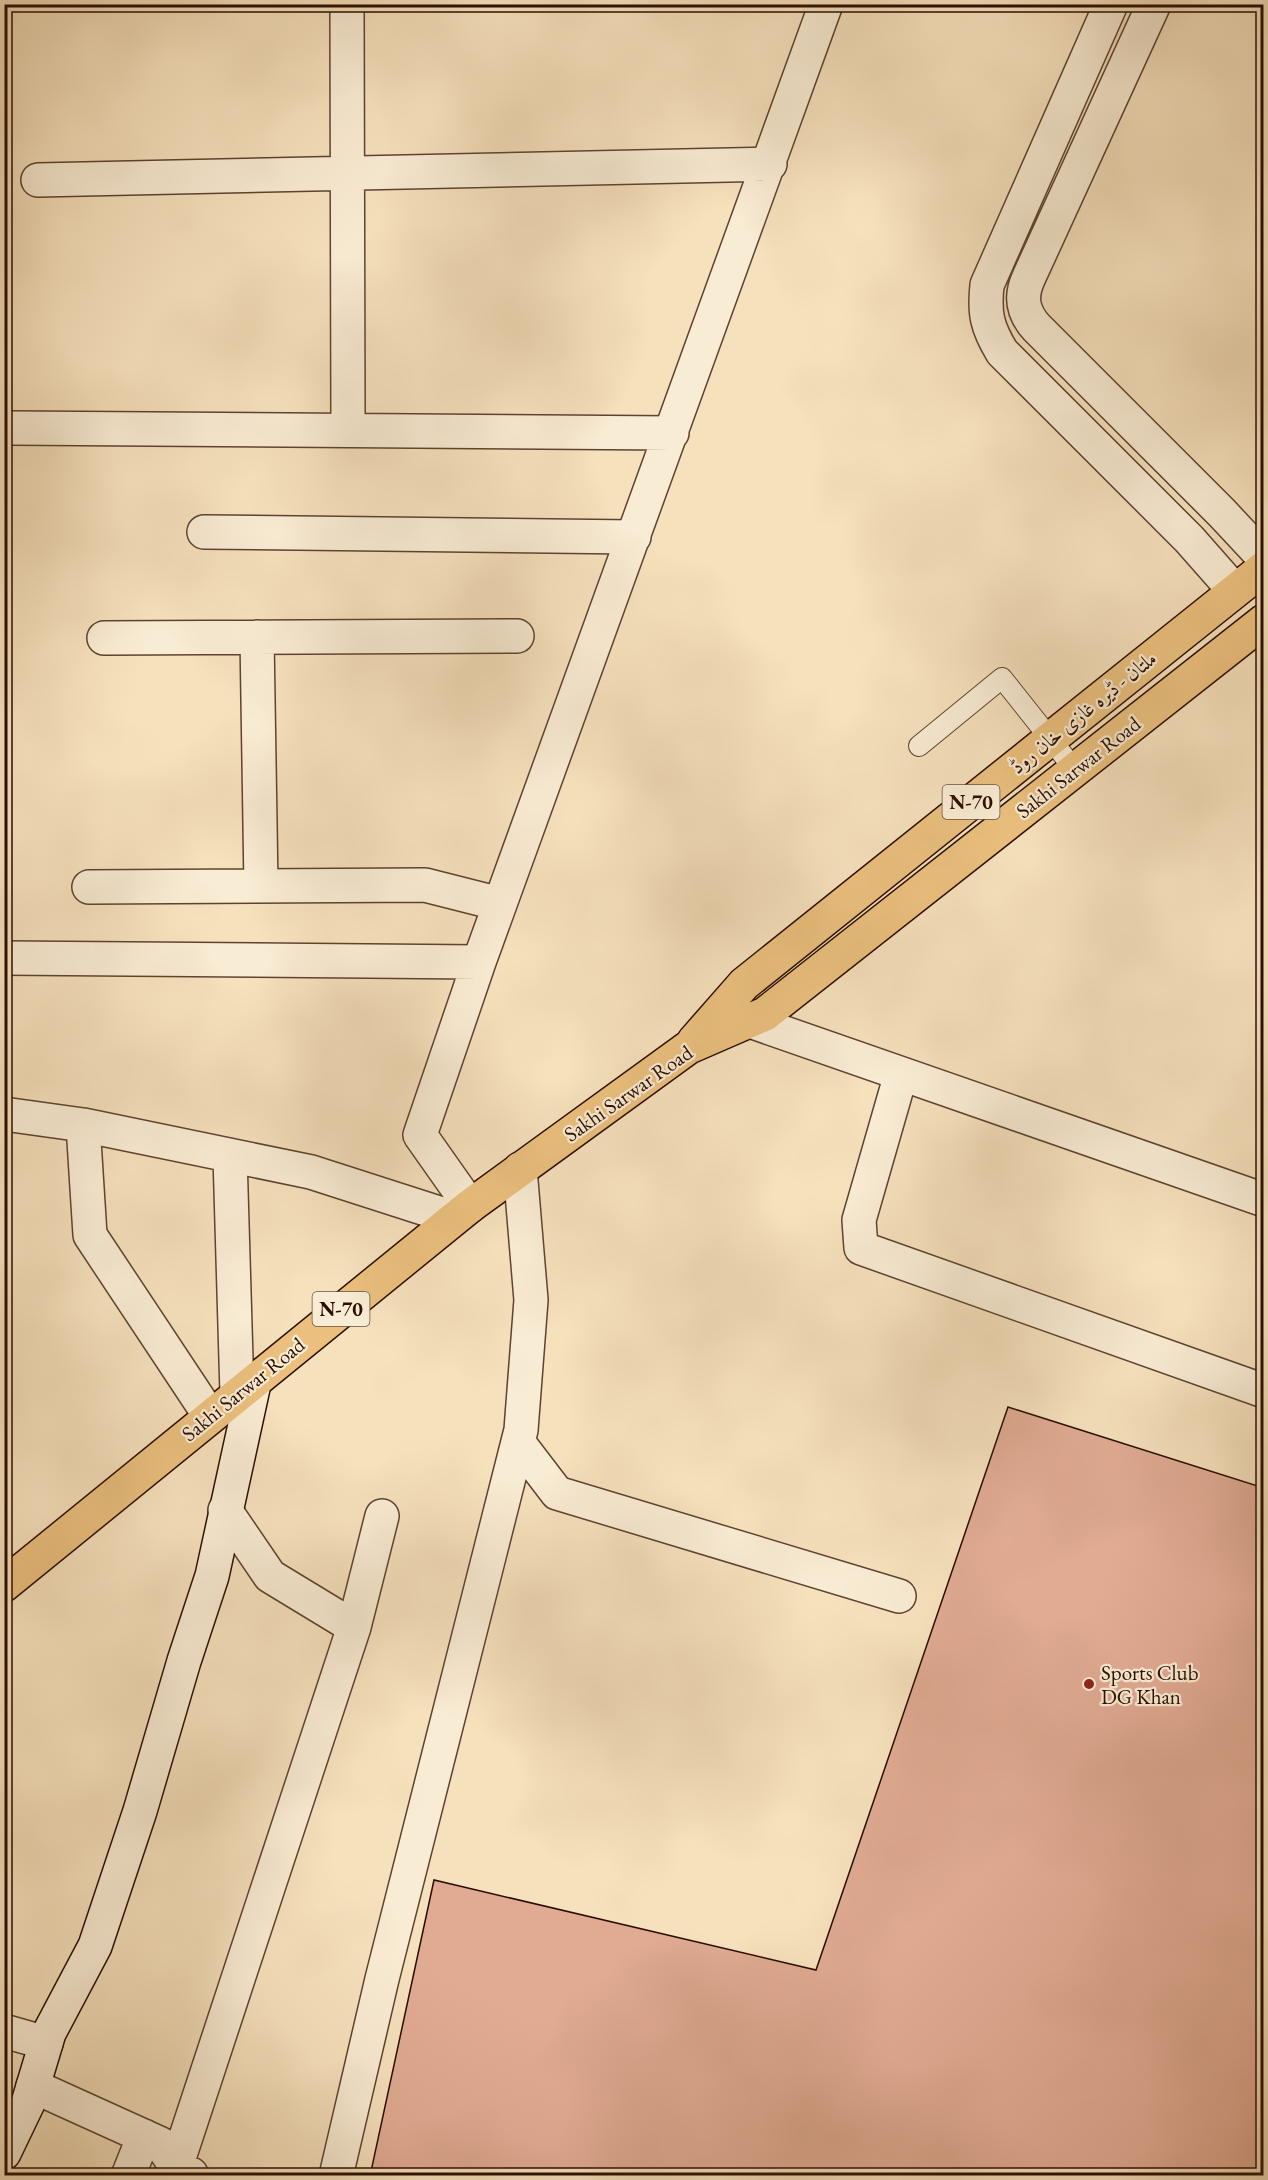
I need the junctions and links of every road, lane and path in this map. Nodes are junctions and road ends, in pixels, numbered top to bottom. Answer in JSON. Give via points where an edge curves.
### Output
{"nodes":[{"id":1,"x":346,"y":4,"type":"edge"},
{"id":2,"x":826,"y":4,"type":"edge"},
{"id":3,"x":1111,"y":4,"type":"edge"},
{"id":4,"x":1154,"y":4,"type":"edge"},
{"id":5,"x":1092,"y":47,"type":"junction"},
{"id":6,"x":1126,"y":64,"type":"junction"},
{"id":7,"x":770,"y":164,"type":"junction"},
{"id":8,"x":346,"y":174,"type":"junction"},
{"id":9,"x":38,"y":180,"type":"dead end"},
{"id":10,"x":1074,"y":366,"type":"junction"},
{"id":11,"x":1049,"y":399,"type":"junction"},
{"id":12,"x":10,"y":428,"type":"dead end"},
{"id":13,"x":348,"y":430,"type":"junction"},
{"id":14,"x":672,"y":433,"type":"junction"},
{"id":15,"x":204,"y":532,"type":"dead end"},
{"id":16,"x":634,"y":537,"type":"junction"},
{"id":17,"x":1263,"y":558,"type":"edge"},
{"id":18,"x":1263,"y":568,"type":"edge"},
{"id":19,"x":1234,"y":590,"type":"junction"},
{"id":20,"x":1263,"y":621,"type":"edge"},
{"id":21,"x":517,"y":636,"type":"dead end"},
{"id":22,"x":257,"y":637,"type":"junction"},
{"id":23,"x":104,"y":638,"type":"dead end"},
{"id":24,"x":1050,"y":738,"type":"junction"},
{"id":25,"x":919,"y":746,"type":"dead end"},
{"id":26,"x":1075,"y":770,"type":"junction"},
{"id":27,"x":261,"y":886,"type":"junction"},
{"id":28,"x":89,"y":887,"type":"dead end"},
{"id":29,"x":500,"y":904,"type":"junction"},
{"id":30,"x":4,"y":958,"type":"edge"},
{"id":31,"x":479,"y":962,"type":"junction"},
{"id":32,"x":750,"y":1021,"type":"junction"},
{"id":33,"x":689,"y":1047,"type":"junction"},
{"id":34,"x":901,"y":1074,"type":"junction"},
{"id":35,"x":4,"y":1114,"type":"edge"},
{"id":36,"x":83,"y":1125,"type":"junction"},
{"id":37,"x":230,"y":1156,"type":"junction"},
{"id":38,"x":520,"y":1169,"type":"junction"},
{"id":39,"x":1263,"y":1200,"type":"edge"},
{"id":40,"x":462,"y":1212,"type":"junction"},
{"id":41,"x":246,"y":1386,"type":"junction"},
{"id":42,"x":1263,"y":1391,"type":"edge"},
{"id":43,"x":210,"y":1416,"type":"junction"},
{"id":44,"x":518,"y":1442,"type":"junction"},
{"id":45,"x":225,"y":1510,"type":"junction"},
{"id":46,"x":382,"y":1516,"type":"dead end"},
{"id":47,"x":5,"y":1584,"type":"edge"},
{"id":48,"x":899,"y":1596,"type":"dead end"},
{"id":49,"x":354,"y":1627,"type":"junction"},
{"id":50,"x":4,"y":2031,"type":"edge"},
{"id":51,"x":46,"y":2043,"type":"junction"},
{"id":52,"x":33,"y":2086,"type":"junction"},
{"id":53,"x":144,"y":2136,"type":"junction"},
{"id":54,"x":4,"y":2153,"type":"edge"},
{"id":55,"x":185,"y":2171,"type":"edge"},
{"id":56,"x":128,"y":2175,"type":"edge"},
{"id":57,"x":336,"y":2175,"type":"edge"}],
"edges":[{"from":1,"to":8,"type":"street"},
{"from":2,"to":7,"type":"street"},
{"from":3,"to":5,"type":"street"},
{"from":4,"to":6,"type":"street"},
{"from":5,"to":6,"type":"street"},
{"from":5,"to":11,"type":"street","via":[[987,285],[985,304],[992,335],[1002,352]]},
{"from":6,"to":10,"type":"street","via":[[1023,290],[1028,319]]},
{"from":7,"to":8,"type":"street"},
{"from":7,"to":14,"type":"street"},
{"from":8,"to":9,"type":"street"},
{"from":8,"to":13,"type":"street"},
{"from":10,"to":11,"type":"street"},
{"from":10,"to":17,"type":"street"},
{"from":11,"to":19,"type":"street","via":[[1189,539]]},
{"from":12,"to":13,"type":"street"},
{"from":13,"to":14,"type":"street"},
{"from":14,"to":16,"type":"street"},
{"from":15,"to":16,"type":"street"},
{"from":16,"to":29,"type":"street"},
{"from":18,"to":19,"type":"highway","name":"ملتان - ڈیرہ غازی خان روڈ","number":"N-70"},
{"from":19,"to":24,"type":"highway","name":"ملتان - ڈیرہ غازی خان روڈ","number":"N-70"},
{"from":20,"to":26,"type":"highway","name":"Sakhi Sarwar Road","number":"N-70"},
{"from":21,"to":22,"type":"street"},
{"from":22,"to":23,"type":"street"},
{"from":22,"to":27,"type":"street"},
{"from":24,"to":25,"type":"lane","via":[[1002,678]]},
{"from":24,"to":26,"type":"lane"},
{"from":24,"to":33,"type":"highway","name":"ملتان - ڈیرہ غازی خان روڈ","number":"N-70","via":[[744,984]]},
{"from":26,"to":32,"type":"highway","name":"Sakhi Sarwar Road","number":"N-70","via":[[765,1014]]},
{"from":27,"to":28,"type":"street"},
{"from":27,"to":29,"type":"street","via":[[424,885]]},
{"from":29,"to":31,"type":"street"},
{"from":30,"to":31,"type":"street"},
{"from":31,"to":40,"type":"street","via":[[420,1135]]},
{"from":32,"to":33,"type":"highway","name":"Sakhi Sarwar Road","number":"N-70"},
{"from":32,"to":34,"type":"street"},
{"from":33,"to":38,"type":"highway","name":"Sakhi Sarwar Road","number":"N-70"},
{"from":34,"to":39,"type":"street"},
{"from":34,"to":42,"type":"street","via":[[860,1220],[861,1248]]},
{"from":35,"to":36,"type":"street"},
{"from":36,"to":37,"type":"street"},
{"from":36,"to":43,"type":"street","via":[[90,1235]]},
{"from":37,"to":40,"type":"street","via":[[311,1172]]},
{"from":37,"to":41,"type":"street"},
{"from":38,"to":40,"type":"highway","name":"Sakhi Sarwar Road","number":"N-70"},
{"from":38,"to":44,"type":"street","via":[[531,1299]]},
{"from":40,"to":41,"type":"highway","name":"Sakhi Sarwar Road","number":"N-70"},
{"from":41,"to":43,"type":"highway","name":"Sakhi Sarwar Road","number":"N-70"},
{"from":41,"to":45,"type":"street"},
{"from":43,"to":47,"type":"highway","name":"Sakhi Sarwar Road","number":"N-70"},
{"from":44,"to":48,"type":"street","via":[[557,1494]]},
{"from":44,"to":57,"type":"street"},
{"from":45,"to":49,"type":"street","via":[[270,1576]]},
{"from":45,"to":51,"type":"street","via":[[212,1576],[95,1946]]},
{"from":46,"to":49,"type":"street"},
{"from":49,"to":55,"type":"street"},
{"from":50,"to":51,"type":"street"},
{"from":51,"to":52,"type":"street"},
{"from":52,"to":53,"type":"street"},
{"from":52,"to":54,"type":"street"},
{"from":53,"to":55,"type":"street","via":[[161,2144]]},
{"from":53,"to":56,"type":"street"}]}
